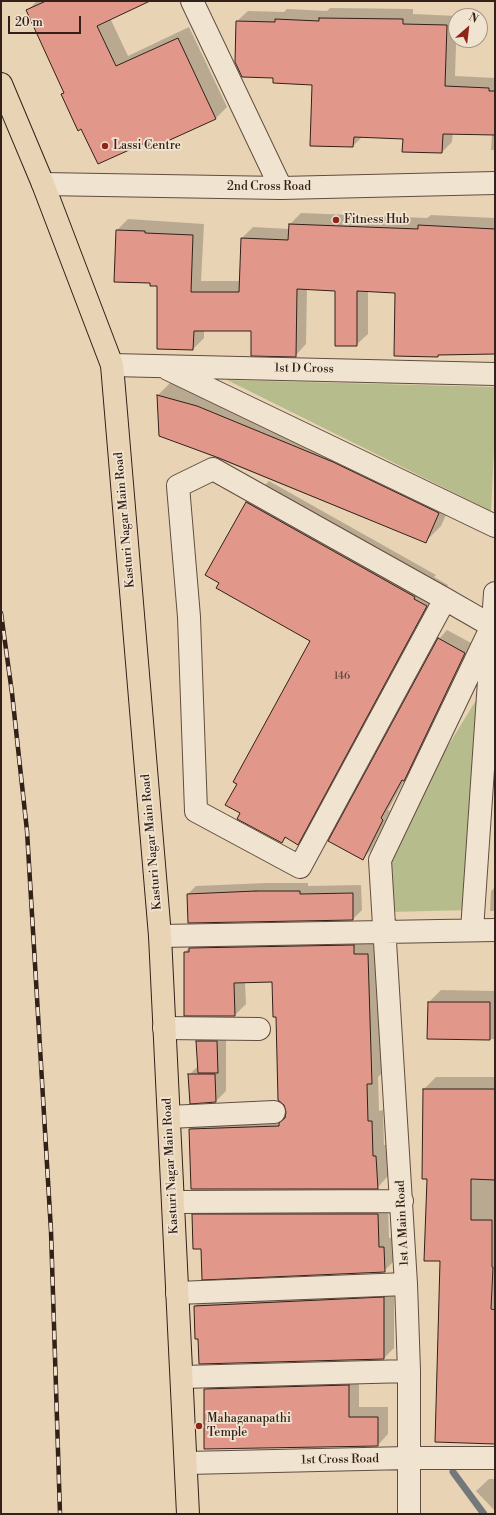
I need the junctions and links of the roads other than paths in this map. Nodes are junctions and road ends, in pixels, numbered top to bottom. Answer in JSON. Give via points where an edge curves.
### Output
{"nodes":[{"id":1,"x":192,"y":1,"type":"edge"},
{"id":2,"x":1,"y":84,"type":"edge"},
{"id":3,"x":495,"y":183,"type":"edge"},
{"id":4,"x":43,"y":184,"type":"junction"},
{"id":5,"x":281,"y":188,"type":"junction"},
{"id":6,"x":112,"y":365,"type":"junction"},
{"id":7,"x":162,"y":366,"type":"junction"},
{"id":8,"x":495,"y":374,"type":"edge"},
{"id":9,"x":495,"y":526,"type":"edge"},
{"id":10,"x":495,"y":593,"type":"edge"},
{"id":11,"x":445,"y":599,"type":"junction"},
{"id":12,"x":492,"y":626,"type":"junction"},
{"id":13,"x":472,"y":930,"type":"junction"},
{"id":14,"x":495,"y":930,"type":"edge"},
{"id":15,"x":383,"y":932,"type":"junction"},
{"id":16,"x":160,"y":936,"type":"junction"},
{"id":17,"x":164,"y":1028,"type":"junction"},
{"id":18,"x":259,"y":1029,"type":"dead end"},
{"id":19,"x":274,"y":1112,"type":"dead end"},
{"id":20,"x":169,"y":1117,"type":"junction"},
{"id":21,"x":402,"y":1201,"type":"junction"},
{"id":22,"x":173,"y":1202,"type":"junction"},
{"id":23,"x":406,"y":1284,"type":"junction"},
{"id":24,"x":178,"y":1293,"type":"junction"},
{"id":25,"x":409,"y":1371,"type":"junction"},
{"id":26,"x":182,"y":1377,"type":"junction"},
{"id":27,"x":408,"y":1458,"type":"junction"},
{"id":28,"x":495,"y":1458,"type":"edge"},
{"id":29,"x":186,"y":1463,"type":"junction"},
{"id":30,"x":188,"y":1514,"type":"edge"},
{"id":31,"x":409,"y":1514,"type":"edge"}],
"edges":[{"from":1,"to":5,"type":"street"},
{"from":2,"to":4,"type":"main road","name":"Kasturi Nagar Main Road"},
{"from":3,"to":5,"type":"street","name":"2nd Cross Road"},
{"from":4,"to":5,"type":"street","name":"2nd Cross Road"},
{"from":4,"to":6,"type":"main road","name":"Kasturi Nagar Main Road"},
{"from":6,"to":7,"type":"street","name":"1st D Cross"},
{"from":6,"to":16,"type":"main road","name":"Kasturi Nagar Main Road"},
{"from":7,"to":8,"type":"street","name":"1st D Cross"},
{"from":7,"to":9,"type":"street"},
{"from":10,"to":12,"type":"street"},
{"from":11,"to":11,"type":"street","via":[[213,469],[178,486],[189,617],[196,811],[300,867]]},
{"from":11,"to":12,"type":"street"},
{"from":12,"to":13,"type":"street"},
{"from":12,"to":15,"type":"street","name":"1st A Main Road","via":[[380,860]]},
{"from":13,"to":14,"type":"street"},
{"from":13,"to":15,"type":"street"},
{"from":15,"to":16,"type":"street"},
{"from":15,"to":21,"type":"street","name":"1st A Main Road"},
{"from":16,"to":17,"type":"main road","name":"Kasturi Nagar Main Road"},
{"from":17,"to":18,"type":"street"},
{"from":17,"to":20,"type":"main road","name":"Kasturi Nagar Main Road"},
{"from":19,"to":20,"type":"street"},
{"from":20,"to":22,"type":"main road","name":"Kasturi Nagar Main Road"},
{"from":21,"to":22,"type":"street"},
{"from":21,"to":23,"type":"street","name":"1st A Main Road"},
{"from":22,"to":24,"type":"main road","name":"Kasturi Nagar Main Road"},
{"from":23,"to":24,"type":"street"},
{"from":23,"to":25,"type":"street","name":"1st A Main Road"},
{"from":24,"to":26,"type":"main road","name":"Kasturi Nagar Main Road"},
{"from":25,"to":26,"type":"street"},
{"from":25,"to":27,"type":"street","name":"1st A Main Road"},
{"from":26,"to":29,"type":"main road","name":"Kasturi Nagar Main Road"},
{"from":27,"to":28,"type":"street","name":"1st Cross Road"},
{"from":27,"to":29,"type":"street","name":"1st Cross Road"},
{"from":27,"to":31,"type":"street","name":"1st A Main Road"},
{"from":29,"to":30,"type":"main road","name":"Kasturi Nagar Main Road"}]}
